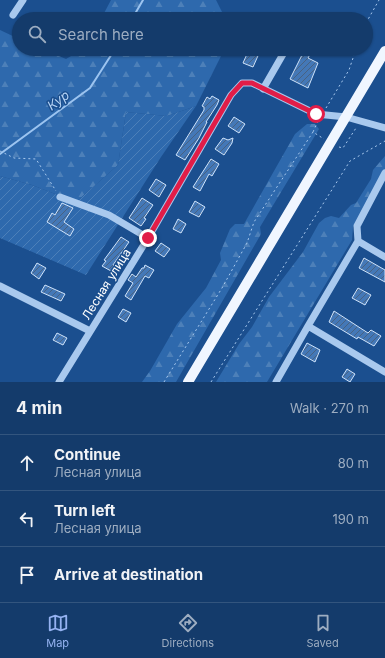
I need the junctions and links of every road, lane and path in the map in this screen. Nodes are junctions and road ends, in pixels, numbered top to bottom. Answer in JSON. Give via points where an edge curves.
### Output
{"nodes":[{"id":1,"x":23,"y":0,"type":"edge"},
{"id":2,"x":379,"y":0,"type":"edge"},
{"id":3,"x":15,"y":12,"type":"edge"},
{"id":4,"x":372,"y":12,"type":"edge"},
{"id":5,"x":385,"y":51,"type":"edge"},
{"id":6,"x":282,"y":56,"type":"edge"},
{"id":7,"x":263,"y":89,"type":"junction"},
{"id":8,"x":346,"y":117,"type":"junction"},
{"id":9,"x":385,"y":128,"type":"edge"},
{"id":10,"x":313,"y":132,"type":"dead end"},
{"id":11,"x":385,"y":141,"type":"edge"},
{"id":12,"x":0,"y":151,"type":"edge"},
{"id":13,"x":385,"y":173,"type":"edge"},
{"id":14,"x":60,"y":197,"type":"joint"},
{"id":15,"x":148,"y":238,"type":"junction"},
{"id":16,"x":358,"y":241,"type":"junction"},
{"id":17,"x":385,"y":257,"type":"edge"},
{"id":18,"x":0,"y":286,"type":"edge"},
{"id":19,"x":308,"y":326,"type":"junction"},
{"id":20,"x":90,"y":331,"type":"junction"},
{"id":21,"x":385,"y":372,"type":"edge"},
{"id":22,"x":59,"y":382,"type":"edge"},
{"id":23,"x":164,"y":382,"type":"edge"},
{"id":24,"x":188,"y":382,"type":"edge"},
{"id":25,"x":211,"y":382,"type":"edge"},
{"id":26,"x":276,"y":382,"type":"edge"}],
"edges":[{"from":1,"to":3,"type":"street"},
{"from":2,"to":4,"type":"path"},
{"from":5,"to":8,"type":"main road"},
{"from":6,"to":7,"type":"street"},
{"from":7,"to":8,"type":"street","name":"Лесная улица","via":[[316,114]]},
{"from":7,"to":15,"type":"street","name":"Лесная улица","via":[[252,83],[242,83],[231,95]]},
{"from":8,"to":9,"type":"street","name":"Лесная улица"},
{"from":8,"to":24,"type":"main road"},
{"from":10,"to":23,"type":"path","via":[[254,222],[247,243],[229,276]]},
{"from":11,"to":25,"type":"path","via":[[350,161]]},
{"from":12,"to":14,"type":"path","via":[[14,158],[36,159]]},
{"from":13,"to":16,"type":"street","via":[[356,226]]},
{"from":14,"to":15,"type":"street","via":[[109,215]]},
{"from":15,"to":20,"type":"street","name":"Лесная улица"},
{"from":16,"to":17,"type":"street"},
{"from":16,"to":19,"type":"street"},
{"from":18,"to":20,"type":"street"},
{"from":19,"to":21,"type":"street"},
{"from":19,"to":26,"type":"street"},
{"from":20,"to":22,"type":"street","name":"Лесная улица"}]}
